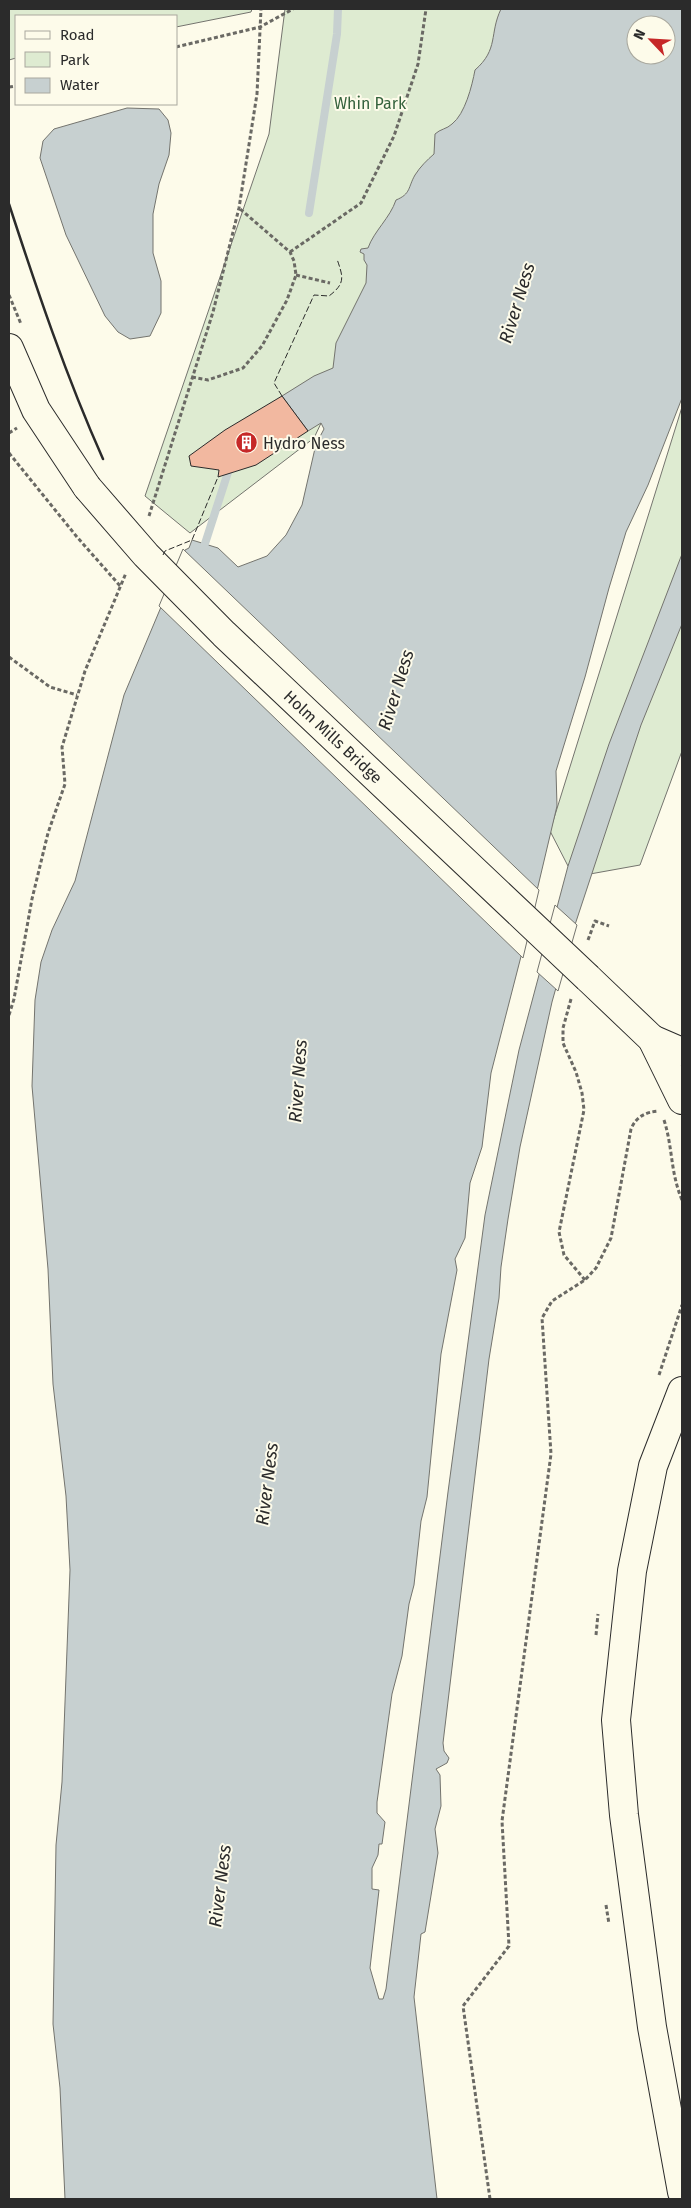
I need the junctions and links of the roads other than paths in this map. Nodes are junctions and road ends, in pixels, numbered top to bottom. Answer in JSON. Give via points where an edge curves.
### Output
{"nodes":[{"id":1,"x":9,"y":348,"type":"edge"},
{"id":2,"x":652,"y":1039,"type":"junction"},
{"id":3,"x":682,"y":1052,"type":"edge"},
{"id":4,"x":682,"y":1100,"type":"edge"},
{"id":5,"x":682,"y":1391,"type":"edge"},
{"id":6,"x":682,"y":2192,"type":"edge"}],
"edges":[{"from":1,"to":2,"type":"main road","name":"Holm Mills Bridge","bridge":true,"via":[[36,410],[86,487],[146,555],[580,988]]},
{"from":2,"to":3,"type":"main road"},
{"from":2,"to":4,"type":"main road"},
{"from":5,"to":6,"type":"main road","via":[[653,1466],[632,1571],[616,1720],[624,1815],[652,2027]]}]}
